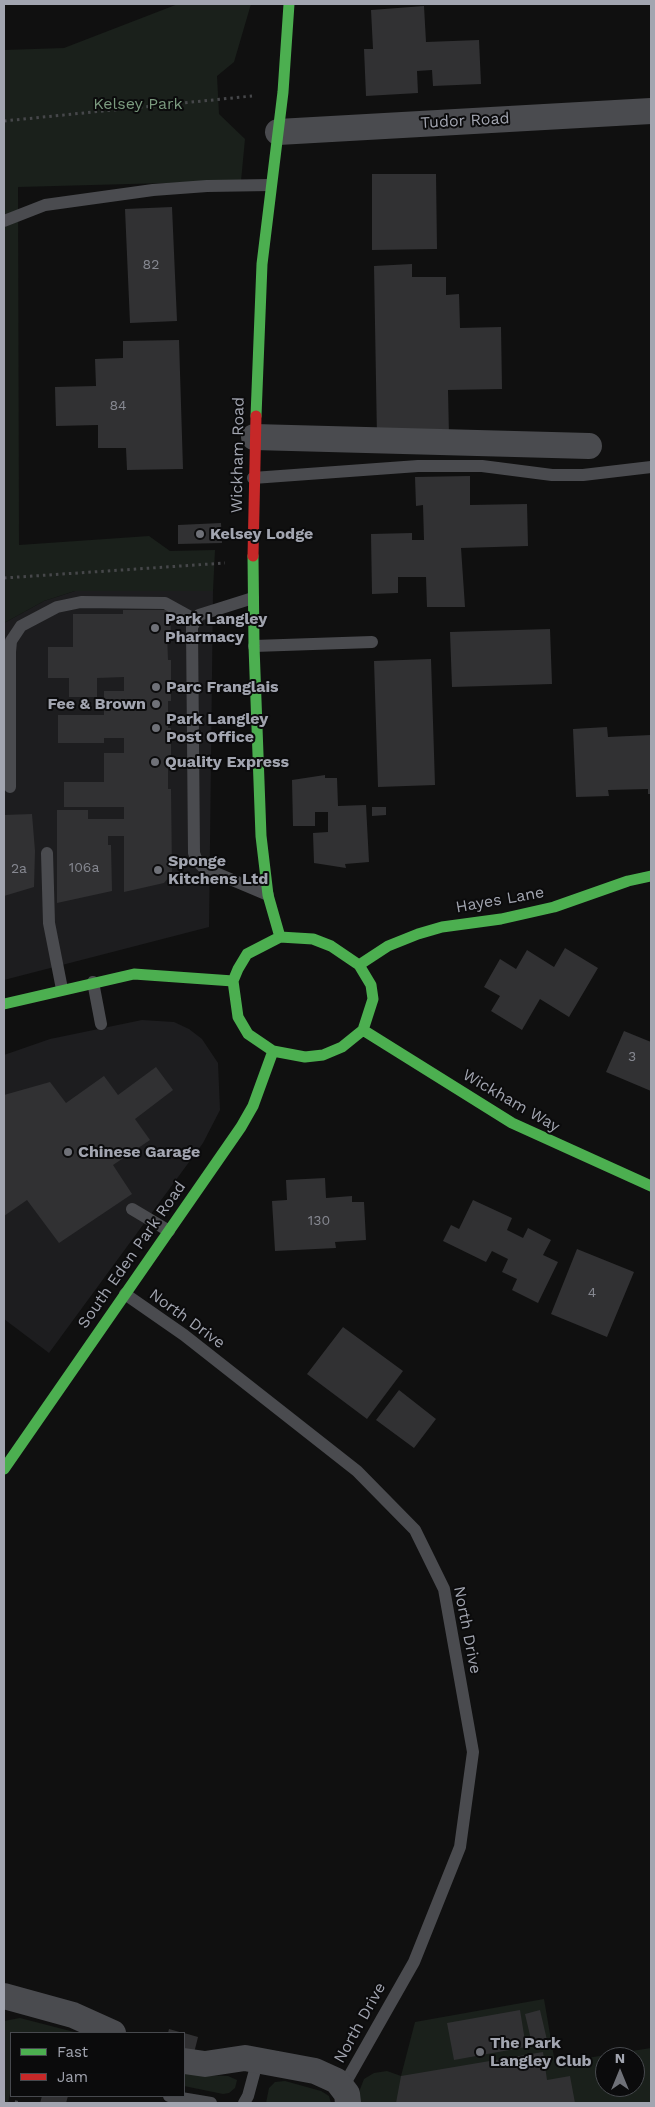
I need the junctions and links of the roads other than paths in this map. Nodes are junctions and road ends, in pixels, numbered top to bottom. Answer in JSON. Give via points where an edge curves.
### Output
{"nodes":[{"id":1,"x":289,"y":4,"type":"edge"},
{"id":2,"x":651,"y":111,"type":"edge"},
{"id":3,"x":278,"y":132,"type":"junction"},
{"id":4,"x":270,"y":185,"type":"junction"},
{"id":5,"x":4,"y":221,"type":"edge"},
{"id":6,"x":254,"y":437,"type":"junction"},
{"id":7,"x":589,"y":446,"type":"dead end"},
{"id":8,"x":651,"y":467,"type":"edge"},
{"id":9,"x":253,"y":478,"type":"junction"},
{"id":10,"x":254,"y":598,"type":"junction"},
{"id":11,"x":194,"y":620,"type":"junction"},
{"id":12,"x":372,"y":642,"type":"dead end"},
{"id":13,"x":254,"y":646,"type":"junction"},
{"id":14,"x":10,"y":787,"type":"dead end"},
{"id":15,"x":47,"y":853,"type":"dead end"},
{"id":16,"x":651,"y":876,"type":"edge"},
{"id":17,"x":268,"y":895,"type":"junction"},
{"id":18,"x":280,"y":937,"type":"junction"},
{"id":19,"x":359,"y":965,"type":"junction"},
{"id":20,"x":233,"y":981,"type":"junction"},
{"id":21,"x":93,"y":982,"type":"junction"},
{"id":22,"x":62,"y":989,"type":"junction"},
{"id":23,"x":4,"y":1004,"type":"edge"},
{"id":24,"x":101,"y":1024,"type":"dead end"},
{"id":25,"x":363,"y":1030,"type":"junction"},
{"id":26,"x":273,"y":1051,"type":"junction"},
{"id":27,"x":651,"y":1186,"type":"edge"},
{"id":28,"x":132,"y":1208,"type":"dead end"},
{"id":29,"x":169,"y":1231,"type":"junction"},
{"id":30,"x":125,"y":1294,"type":"junction"},
{"id":31,"x":4,"y":1469,"type":"edge"},
{"id":32,"x":4,"y":1996,"type":"edge"},
{"id":33,"x":111,"y":2032,"type":"edge"},
{"id":34,"x":258,"y":2059,"type":"junction"},
{"id":35,"x":185,"y":2061,"type":"edge"},
{"id":36,"x":345,"y":2095,"type":"edge"},
{"id":37,"x":175,"y":2097,"type":"edge"},
{"id":38,"x":212,"y":2103,"type":"edge"},
{"id":39,"x":244,"y":2103,"type":"edge"}],
"edges":[{"from":1,"to":3,"type":"main road","name":"Wickham Road"},
{"from":2,"to":3,"type":"street","name":"Tudor Road"},
{"from":3,"to":4,"type":"main road","name":"Wickham Road"},
{"from":4,"to":5,"type":"lane","via":[[153,190],[46,204]]},
{"from":4,"to":6,"type":"main road","name":"Wickham Road","via":[[262,264]]},
{"from":6,"to":7,"type":"street"},
{"from":6,"to":9,"type":"main road","name":"Wickham Road"},
{"from":8,"to":9,"type":"lane","via":[[552,475],[482,466],[418,466]]},
{"from":9,"to":10,"type":"main road","name":"Wickham Road"},
{"from":10,"to":11,"type":"lane","via":[[199,615]]},
{"from":10,"to":13,"type":"main road","name":"Wickham Road"},
{"from":11,"to":14,"type":"lane","via":[[165,603],[81,602],[56,608],[21,626],[15,632],[10,652]]},
{"from":11,"to":17,"type":"lane","via":[[194,853],[204,868]]},
{"from":12,"to":13,"type":"lane"},
{"from":13,"to":17,"type":"main road","name":"Wickham Road","via":[[261,836]]},
{"from":15,"to":22,"type":"lane","via":[[49,923]]},
{"from":16,"to":19,"type":"main road","name":"Hayes Lane","via":[[554,907],[418,934],[388,946]]},
{"from":17,"to":18,"type":"main road","name":"Wickham Road"},
{"from":18,"to":19,"type":"main road","via":[[313,939],[331,946]]},
{"from":18,"to":20,"type":"main road","via":[[247,954]]},
{"from":19,"to":25,"type":"main road","via":[[370,985],[372,999]]},
{"from":20,"to":21,"type":"main road","via":[[134,974]]},
{"from":20,"to":26,"type":"main road","via":[[238,1017],[248,1034]]},
{"from":21,"to":22,"type":"main road"},
{"from":21,"to":24,"type":"lane"},
{"from":22,"to":23,"type":"main road"},
{"from":25,"to":26,"type":"main road","via":[[342,1048],[323,1055],[305,1057]]},
{"from":25,"to":27,"type":"main road","name":"Wickham Way","via":[[512,1122]]},
{"from":26,"to":29,"type":"main road","name":"South Eden Park Road","via":[[250,1112]]},
{"from":28,"to":29,"type":"lane"},
{"from":29,"to":30,"type":"main road","name":"South Eden Park Road"},
{"from":30,"to":31,"type":"main road","name":"South Eden Park Road"},
{"from":30,"to":36,"type":"lane","name":"North Drive","via":[[184,1335],[356,1471],[415,1530],[444,1589],[473,1752],[460,1847],[414,1962]]},
{"from":32,"to":33,"type":"street","via":[[73,2015]]},
{"from":34,"to":35,"type":"street","via":[[205,2064]]},
{"from":34,"to":36,"type":"street","via":[[327,2075]]},
{"from":34,"to":39,"type":"lane"},
{"from":37,"to":38,"type":"lane"}]}
